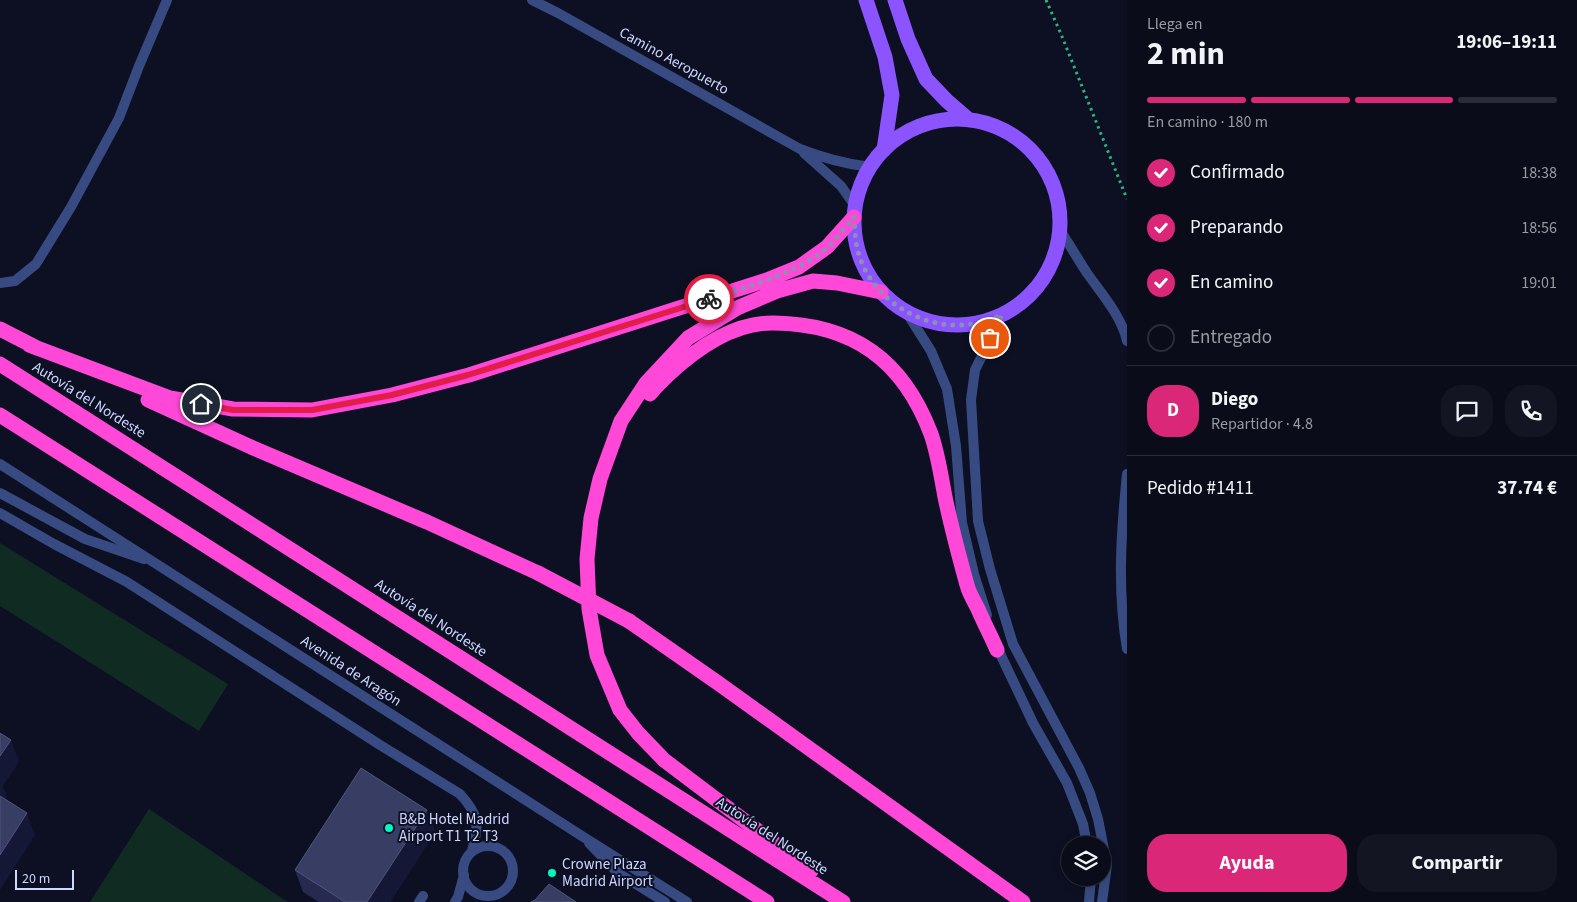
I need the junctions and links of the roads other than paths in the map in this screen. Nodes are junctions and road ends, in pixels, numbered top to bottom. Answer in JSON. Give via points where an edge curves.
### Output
{"nodes":[{"id":1,"x":167,"y":0,"type":"edge"},
{"id":2,"x":532,"y":0,"type":"edge"},
{"id":3,"x":866,"y":0,"type":"edge"},
{"id":4,"x":895,"y":0,"type":"edge"},
{"id":5,"x":969,"y":120,"type":"junction"},
{"id":6,"x":800,"y":149,"type":"junction"},
{"id":7,"x":884,"y":150,"type":"junction"},
{"id":8,"x":870,"y":167,"type":"junction"},
{"id":9,"x":854,"y":211,"type":"junction"},
{"id":10,"x":1060,"y":230,"type":"junction"},
{"id":11,"x":0,"y":283,"type":"edge"},
{"id":12,"x":881,"y":292,"type":"junction"},
{"id":13,"x":907,"y":313,"type":"junction"},
{"id":14,"x":1002,"y":315,"type":"junction"},
{"id":15,"x":0,"y":329,"type":"edge"},
{"id":16,"x":1127,"y":341,"type":"edge"},
{"id":17,"x":29,"y":345,"type":"junction"},
{"id":18,"x":0,"y":364,"type":"edge"},
{"id":19,"x":0,"y":415,"type":"edge"},
{"id":20,"x":0,"y":464,"type":"edge"},
{"id":21,"x":1127,"y":474,"type":"edge"},
{"id":22,"x":600,"y":479,"type":"junction"},
{"id":23,"x":0,"y":493,"type":"edge"},
{"id":24,"x":0,"y":512,"type":"edge"},
{"id":25,"x":149,"y":560,"type":"junction"},
{"id":26,"x":1127,"y":649,"type":"edge"},
{"id":27,"x":998,"y":650,"type":"junction"},
{"id":28,"x":1085,"y":836,"type":"edge"},
{"id":29,"x":585,"y":838,"type":"junction"},
{"id":30,"x":472,"y":851,"type":"junction"},
{"id":31,"x":464,"y":876,"type":"junction"},
{"id":32,"x":1090,"y":886,"type":"edge"},
{"id":33,"x":489,"y":898,"type":"edge"},
{"id":34,"x":455,"y":902,"type":"edge"},
{"id":35,"x":665,"y":902,"type":"edge"},
{"id":36,"x":687,"y":902,"type":"edge"},
{"id":37,"x":767,"y":902,"type":"edge"},
{"id":38,"x":843,"y":902,"type":"edge"},
{"id":39,"x":852,"y":902,"type":"edge"},
{"id":40,"x":1023,"y":902,"type":"edge"},
{"id":41,"x":1089,"y":902,"type":"edge"},
{"id":42,"x":1102,"y":902,"type":"edge"}],
"edges":[{"from":1,"to":11,"type":"street","via":[[119,118],[71,208],[36,264],[15,281]]},
{"from":2,"to":6,"type":"street","name":"Camino Aeropuerto"},
{"from":3,"to":7,"type":"main road","via":[[885,57],[892,95]]},
{"from":4,"to":5,"type":"main road","via":[[926,78]]},
{"from":5,"to":7,"type":"main road","via":[[941,121],[914,128]]},
{"from":5,"to":10,"type":"main road","via":[[1006,132],[1036,157],[1055,191]]},
{"from":6,"to":8,"type":"street","name":"Camino Aeropuerto","via":[[842,163]]},
{"from":6,"to":9,"type":"street","name":"Camino Aeropuerto","via":[[841,186]]},
{"from":7,"to":8,"type":"main road"},
{"from":8,"to":9,"type":"main road","via":[[860,186]]},
{"from":9,"to":12,"type":"main road","via":[[860,257]]},
{"from":9,"to":17,"type":"highway","via":[[827,247],[799,267],[767,280],[468,375],[392,395],[312,410],[233,410],[170,398]]},
{"from":10,"to":14,"type":"main road","via":[[1051,265],[1042,280],[1031,294]]},
{"from":10,"to":16,"type":"street","via":[[1107,301]]},
{"from":12,"to":13,"type":"main road"},
{"from":12,"to":22,"type":"highway","via":[[813,281],[777,291],[737,308],[688,338],[646,383],[621,421]]},
{"from":13,"to":14,"type":"main road","via":[[944,325],[983,322]]},
{"from":13,"to":27,"type":"street","via":[[931,351],[947,388],[956,446],[962,523]]},
{"from":14,"to":42,"type":"street","via":[[975,370],[971,400],[978,521],[1013,644],[1090,793],[1107,865]]},
{"from":15,"to":17,"type":"highway"},
{"from":17,"to":40,"type":"highway","bridge":true,"via":[[538,573],[629,621]]},
{"from":18,"to":38,"type":"highway","name":"Autovía del Nordeste"},
{"from":19,"to":37,"type":"highway"},
{"from":20,"to":25,"type":"street","name":"Avenida de Aragón"},
{"from":21,"to":26,"type":"street","via":[[1120,578]]},
{"from":22,"to":27,"type":"highway","via":[[652,390],[685,359],[718,338],[744,327],[767,323],[815,326],[839,333],[874,353],[892,369],[908,388],[921,412],[932,436],[968,587]]},
{"from":22,"to":39,"type":"highway","via":[[591,518],[587,558],[589,609],[597,655],[620,710],[664,760]]},
{"from":23,"to":25,"type":"street","via":[[85,539]]},
{"from":24,"to":30,"type":"street","via":[[127,582],[460,794],[476,815]]},
{"from":25,"to":29,"type":"street","name":"Avenida de Aragón"},
{"from":27,"to":28,"type":"street","via":[[1033,723],[1067,783]]},
{"from":29,"to":35,"type":"street","via":[[618,873]]},
{"from":29,"to":36,"type":"street","name":"Avenida de Aragón"},
{"from":30,"to":31,"type":"street","via":[[464,865]]},
{"from":30,"to":33,"type":"street","via":[[486,846],[501,849],[514,868],[510,882]]},
{"from":31,"to":33,"type":"street","via":[[474,891]]},
{"from":31,"to":34,"type":"street"},
{"from":32,"to":41,"type":"street"}]}
